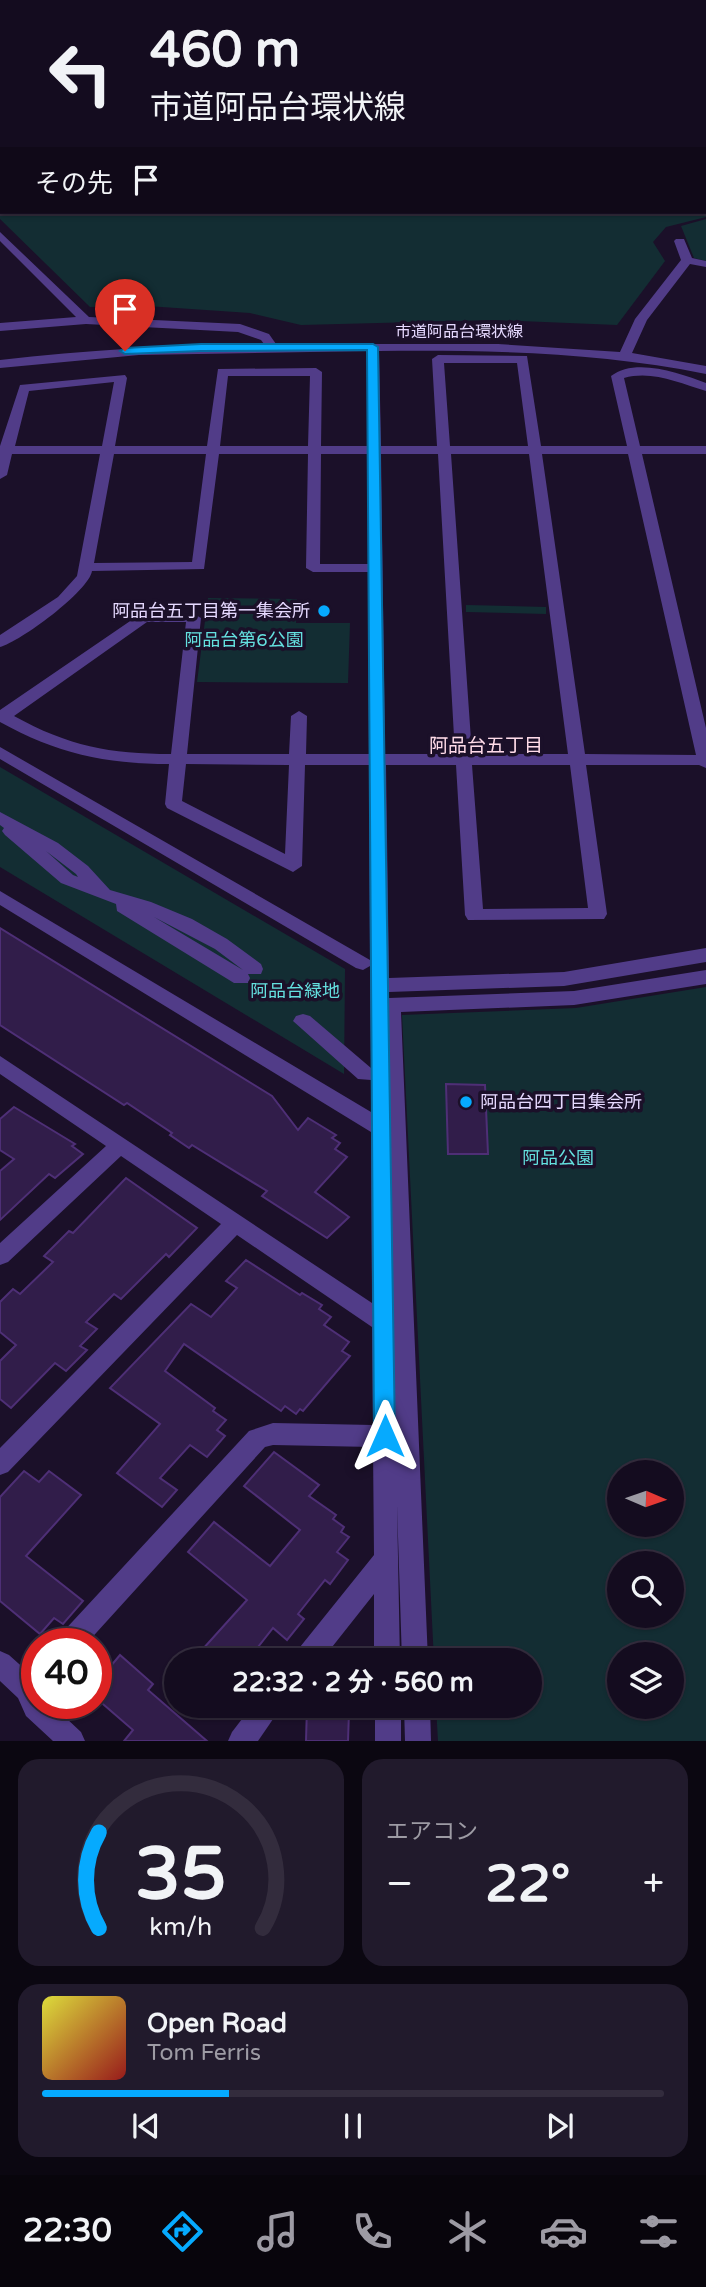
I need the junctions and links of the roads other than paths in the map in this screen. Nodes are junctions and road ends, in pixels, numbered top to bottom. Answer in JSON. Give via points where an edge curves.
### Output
{"nodes":[{"id":1,"x":0,"y":235,"type":"edge"},
{"id":2,"x":680,"y":241,"type":"dead end"},
{"id":3,"x":687,"y":260,"type":"junction"},
{"id":4,"x":706,"y":264,"type":"edge"},
{"id":5,"x":86,"y":320,"type":"junction"},
{"id":6,"x":0,"y":327,"type":"edge"},
{"id":7,"x":272,"y":347,"type":"junction"},
{"id":8,"x":373,"y":347,"type":"junction"},
{"id":9,"x":625,"y":354,"type":"junction"},
{"id":10,"x":0,"y":364,"type":"edge"},
{"id":11,"x":706,"y":370,"type":"edge"},
{"id":12,"x":706,"y":387,"type":"edge"},
{"id":13,"x":4,"y":450,"type":"edge"},
{"id":14,"x":108,"y":450,"type":"junction"},
{"id":15,"x":213,"y":450,"type":"junction"},
{"id":16,"x":314,"y":450,"type":"junction"},
{"id":17,"x":374,"y":450,"type":"junction"},
{"id":18,"x":444,"y":450,"type":"junction"},
{"id":19,"x":535,"y":450,"type":"junction"},
{"id":20,"x":634,"y":450,"type":"junction"},
{"id":21,"x":706,"y":450,"type":"edge"},
{"id":22,"x":0,"y":475,"type":"edge"},
{"id":23,"x":86,"y":567,"type":"junction"},
{"id":24,"x":375,"y":568,"type":"junction"},
{"id":25,"x":0,"y":642,"type":"edge"},
{"id":26,"x":1,"y":715,"type":"edge"},
{"id":27,"x":299,"y":716,"type":"dead end"},
{"id":28,"x":0,"y":752,"type":"edge"},
{"id":29,"x":176,"y":759,"type":"junction"},
{"id":30,"x":297,"y":760,"type":"junction"},
{"id":31,"x":377,"y":760,"type":"junction"},
{"id":32,"x":464,"y":760,"type":"junction"},
{"id":33,"x":577,"y":760,"type":"junction"},
{"id":34,"x":706,"y":761,"type":"edge"},
{"id":35,"x":0,"y":820,"type":"edge"},
{"id":36,"x":0,"y":897,"type":"edge"},
{"id":37,"x":706,"y":956,"type":"edge"},
{"id":38,"x":363,"y":963,"type":"dead end"},
{"id":39,"x":247,"y":974,"type":"dead end"},
{"id":40,"x":706,"y":977,"type":"edge"},
{"id":41,"x":380,"y":984,"type":"junction"},
{"id":42,"x":303,"y":1021,"type":"dead end"},
{"id":43,"x":4,"y":1072,"type":"edge"},
{"id":44,"x":365,"y":1074,"type":"dead end"},
{"id":45,"x":382,"y":1129,"type":"junction"},
{"id":46,"x":120,"y":1145,"type":"junction"},
{"id":47,"x":236,"y":1223,"type":"junction"},
{"id":48,"x":0,"y":1256,"type":"edge"},
{"id":49,"x":384,"y":1323,"type":"junction"},
{"id":50,"x":385,"y":1436,"type":"junction"},
{"id":51,"x":0,"y":1464,"type":"edge"},
{"id":52,"x":386,"y":1559,"type":"junction"},
{"id":53,"x":84,"y":1628,"type":"edge"},
{"id":54,"x":315,"y":1648,"type":"edge"},
{"id":55,"x":387,"y":1648,"type":"edge"},
{"id":56,"x":415,"y":1648,"type":"edge"},
{"id":57,"x":0,"y":1664,"type":"edge"},
{"id":58,"x":21,"y":1677,"type":"edge"},
{"id":59,"x":259,"y":1718,"type":"edge"},
{"id":60,"x":388,"y":1718,"type":"edge"},
{"id":61,"x":417,"y":1718,"type":"edge"},
{"id":62,"x":48,"y":1719,"type":"edge"},
{"id":63,"x":72,"y":1741,"type":"edge"},
{"id":64,"x":241,"y":1741,"type":"edge"},
{"id":65,"x":388,"y":1741,"type":"edge"},
{"id":66,"x":418,"y":1741,"type":"edge"}],
"edges":[{"from":1,"to":5,"type":"street"},
{"from":2,"to":3,"type":"street"},
{"from":3,"to":4,"type":"street"},
{"from":3,"to":9,"type":"street","via":[[641,319]]},
{"from":5,"to":6,"type":"street"},
{"from":5,"to":7,"type":"street","via":[[240,328],[265,337]]},
{"from":7,"to":8,"type":"street","name":"市道阿品台環状線"},
{"from":7,"to":10,"type":"street","name":"市道阿品台環状線","via":[[150,349]]},
{"from":8,"to":9,"type":"street","name":"市道阿品台環状線","via":[[540,347]]},
{"from":8,"to":17,"type":"street"},
{"from":9,"to":11,"type":"street","name":"市道阿品台環状線"},
{"from":12,"to":20,"type":"street","via":[[632,370],[617,376]]},
{"from":13,"to":14,"type":"street"},
{"from":13,"to":14,"type":"street","via":[[24,388],[121,378]]},
{"from":13,"to":22,"type":"street"},
{"from":14,"to":15,"type":"street"},
{"from":14,"to":23,"type":"street"},
{"from":15,"to":16,"type":"street"},
{"from":15,"to":16,"type":"street","via":[[222,372],[316,372]]},
{"from":15,"to":23,"type":"street","via":[[199,566]]},
{"from":16,"to":17,"type":"street"},
{"from":16,"to":24,"type":"street","via":[[313,568]]},
{"from":17,"to":18,"type":"street"},
{"from":17,"to":24,"type":"street"},
{"from":18,"to":19,"type":"street"},
{"from":18,"to":19,"type":"street","via":[[438,359],[523,359]]},
{"from":18,"to":32,"type":"street"},
{"from":19,"to":20,"type":"street"},
{"from":19,"to":33,"type":"street"},
{"from":20,"to":21,"type":"street"},
{"from":20,"to":34,"type":"street"},
{"from":23,"to":25,"type":"street","via":[[84,577],[63,600]]},
{"from":24,"to":31,"type":"street"},
{"from":26,"to":29,"type":"street","via":[[83,752],[123,759]]},
{"from":26,"to":29,"type":"street","via":[[144,618],[194,618]]},
{"from":27,"to":30,"type":"street"},
{"from":28,"to":38,"type":"street"},
{"from":29,"to":30,"type":"street"},
{"from":29,"to":30,"type":"street","via":[[173,804],[293,866]]},
{"from":30,"to":31,"type":"street"},
{"from":31,"to":32,"type":"street"},
{"from":31,"to":41,"type":"street"},
{"from":32,"to":33,"type":"street"},
{"from":32,"to":33,"type":"street","via":[[474,915],[598,914]]},
{"from":33,"to":34,"type":"street"},
{"from":35,"to":39,"type":"street","via":[[67,879]]},
{"from":36,"to":45,"type":"street"},
{"from":37,"to":41,"type":"street","via":[[564,979]]},
{"from":40,"to":56,"type":"street","via":[[574,998],[412,1010],[391,1005]]},
{"from":41,"to":45,"type":"street"},
{"from":42,"to":44,"type":"street"},
{"from":43,"to":46,"type":"street"},
{"from":45,"to":49,"type":"street"},
{"from":46,"to":47,"type":"street"},
{"from":46,"to":48,"type":"street"},
{"from":47,"to":49,"type":"street"},
{"from":47,"to":51,"type":"street"},
{"from":49,"to":50,"type":"street"},
{"from":50,"to":52,"type":"street"},
{"from":50,"to":53,"type":"street","via":[[273,1434],[257,1439]]},
{"from":52,"to":54,"type":"street"},
{"from":52,"to":55,"type":"street"},
{"from":57,"to":58,"type":"street"},
{"from":59,"to":64,"type":"street"},
{"from":60,"to":65,"type":"street"},
{"from":61,"to":66,"type":"street"},
{"from":62,"to":63,"type":"street"}]}
